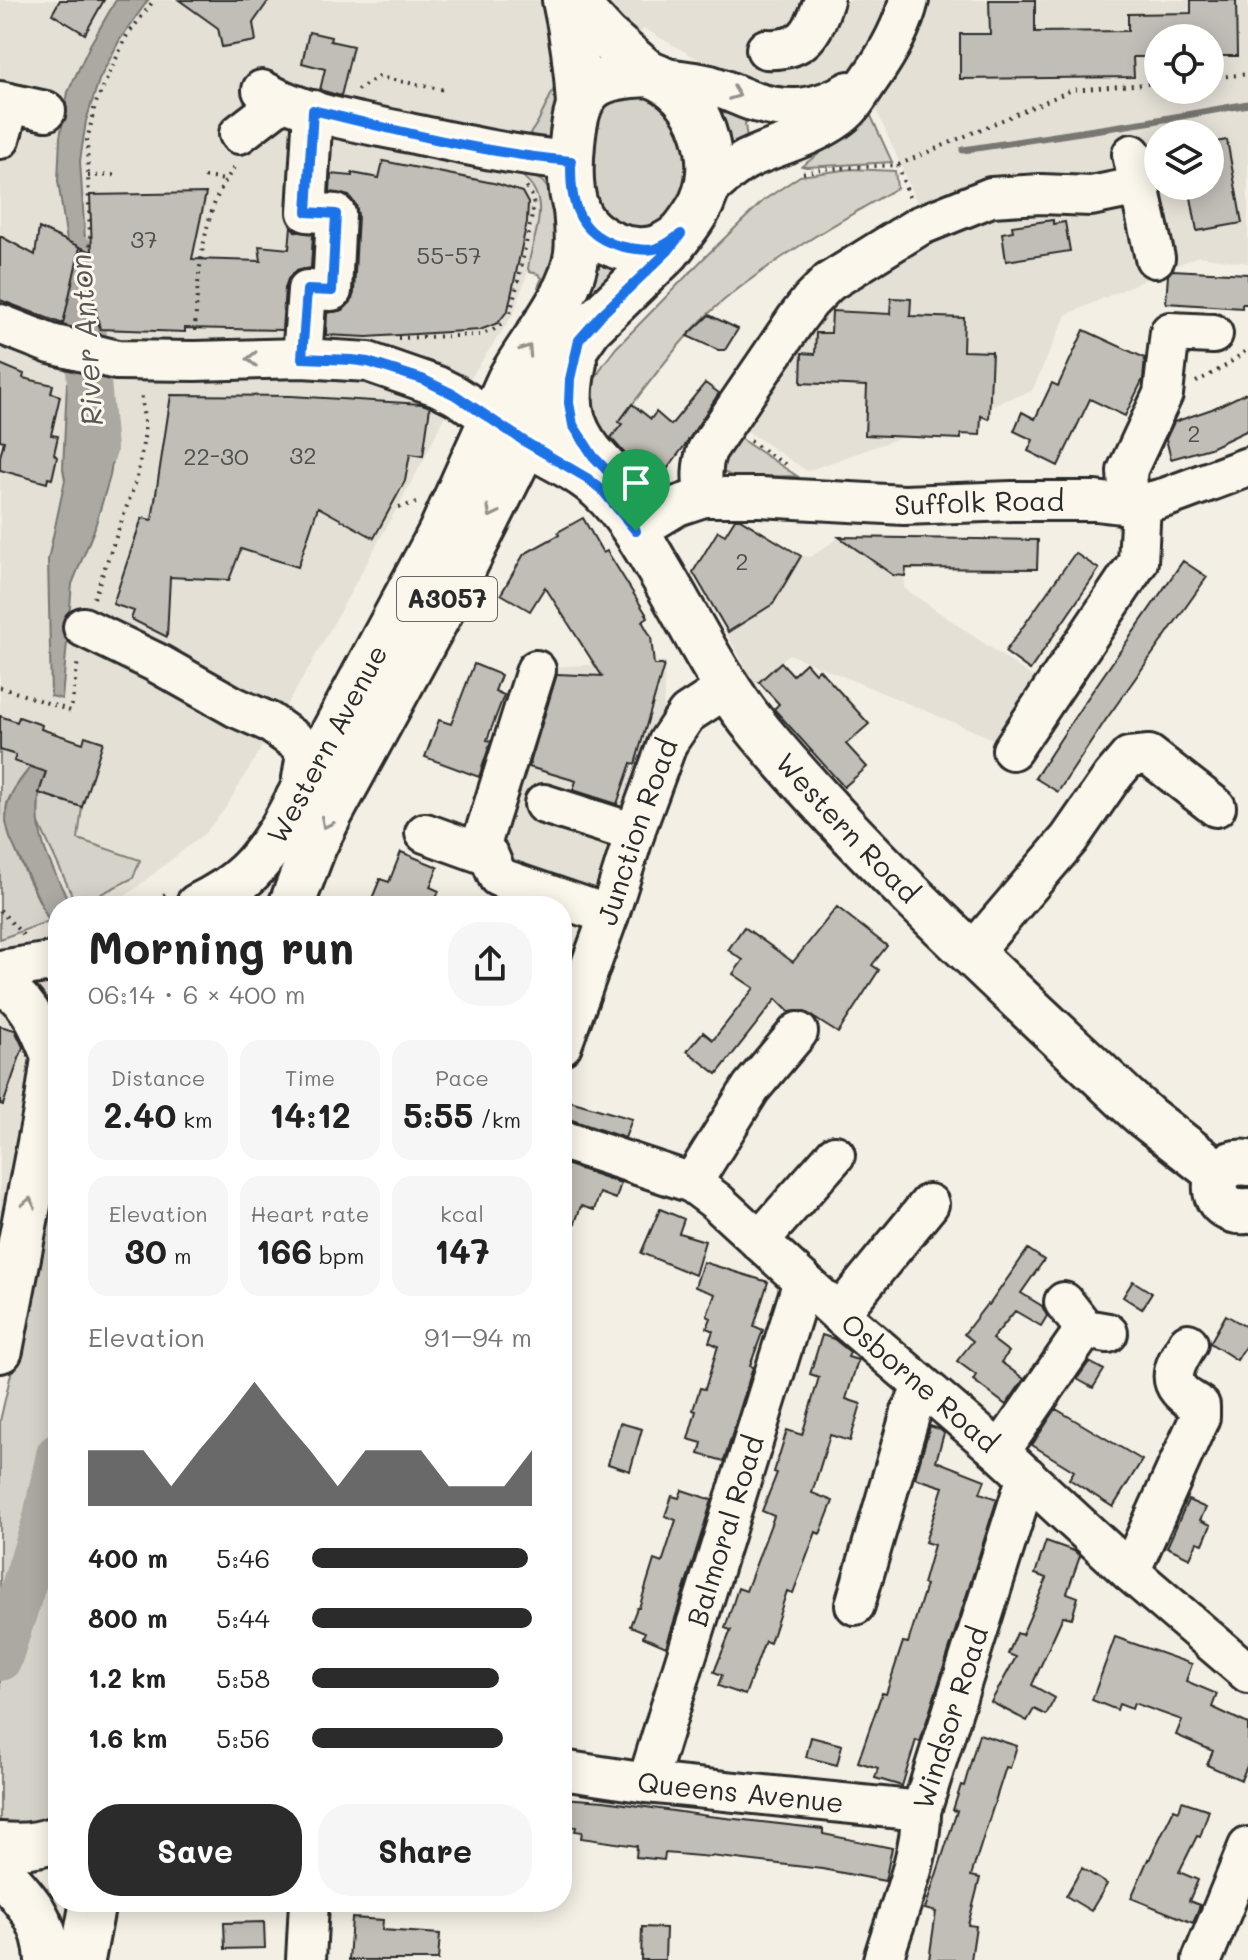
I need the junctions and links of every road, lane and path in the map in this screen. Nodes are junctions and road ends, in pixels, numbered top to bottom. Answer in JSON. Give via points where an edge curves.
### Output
{"nodes":[{"id":1,"x":154,"y":0,"type":"edge"},
{"id":2,"x":565,"y":0,"type":"edge"},
{"id":3,"x":572,"y":0,"type":"edge"},
{"id":4,"x":824,"y":0,"type":"edge"},
{"id":5,"x":909,"y":0,"type":"edge"},
{"id":6,"x":766,"y":49,"type":"dead end"},
{"id":7,"x":1248,"y":74,"type":"edge"},
{"id":8,"x":654,"y":76,"type":"junction"},
{"id":9,"x":1224,"y":77,"type":"edge"},
{"id":10,"x":869,"y":79,"type":"junction"},
{"id":11,"x":1144,"y":84,"type":"edge"},
{"id":12,"x":445,"y":90,"type":"dead end"},
{"id":13,"x":355,"y":91,"type":"dead end"},
{"id":14,"x":286,"y":100,"type":"junction"},
{"id":15,"x":579,"y":104,"type":"junction"},
{"id":16,"x":241,"y":144,"type":"joint"},
{"id":17,"x":571,"y":161,"type":"junction"},
{"id":18,"x":119,"y":175,"type":"dead end"},
{"id":19,"x":793,"y":175,"type":"dead end"},
{"id":20,"x":88,"y":176,"type":"junction"},
{"id":21,"x":204,"y":177,"type":"dead end"},
{"id":22,"x":226,"y":180,"type":"junction"},
{"id":23,"x":524,"y":185,"type":"dead end"},
{"id":24,"x":707,"y":191,"type":"junction"},
{"id":25,"x":576,"y":208,"type":"junction"},
{"id":26,"x":681,"y":234,"type":"junction"},
{"id":27,"x":1155,"y":258,"type":"dead end"},
{"id":28,"x":0,"y":324,"type":"edge"},
{"id":29,"x":195,"y":329,"type":"dead end"},
{"id":30,"x":1213,"y":334,"type":"dead end"},
{"id":31,"x":392,"y":338,"type":"dead end"},
{"id":32,"x":579,"y":340,"type":"junction"},
{"id":33,"x":86,"y":344,"type":"junction"},
{"id":34,"x":1248,"y":349,"type":"edge"},
{"id":35,"x":302,"y":358,"type":"junction"},
{"id":36,"x":138,"y":361,"type":"junction"},
{"id":37,"x":1163,"y":394,"type":"junction"},
{"id":38,"x":491,"y":418,"type":"junction"},
{"id":39,"x":724,"y":424,"type":"junction"},
{"id":40,"x":527,"y":443,"type":"junction"},
{"id":41,"x":789,"y":467,"type":"dead end"},
{"id":42,"x":1248,"y":467,"type":"edge"},
{"id":43,"x":704,"y":497,"type":"junction"},
{"id":44,"x":1135,"y":504,"type":"junction"},
{"id":45,"x":636,"y":531,"type":"junction"},
{"id":46,"x":83,"y":627,"type":"junction"},
{"id":47,"x":536,"y":670,"type":"dead end"},
{"id":48,"x":0,"y":687,"type":"edge"},
{"id":49,"x":727,"y":688,"type":"junction"},
{"id":50,"x":346,"y":709,"type":"junction"},
{"id":51,"x":281,"y":730,"type":"junction"},
{"id":52,"x":1012,"y":750,"type":"dead end"},
{"id":53,"x":298,"y":799,"type":"junction"},
{"id":54,"x":544,"y":804,"type":"dead end"},
{"id":55,"x":1216,"y":807,"type":"dead end"},
{"id":56,"x":425,"y":833,"type":"dead end"},
{"id":57,"x":635,"y":833,"type":"junction"},
{"id":58,"x":479,"y":851,"type":"junction"},
{"id":59,"x":216,"y":896,"type":"edge"},
{"id":60,"x":295,"y":896,"type":"edge"},
{"id":61,"x":554,"y":896,"type":"edge"},
{"id":62,"x":572,"y":902,"type":"edge"},
{"id":63,"x":0,"y":910,"type":"edge"},
{"id":64,"x":609,"y":915,"type":"junction"},
{"id":65,"x":24,"y":937,"type":"dead end"},
{"id":66,"x":972,"y":953,"type":"junction"},
{"id":67,"x":48,"y":963,"type":"edge"},
{"id":68,"x":0,"y":970,"type":"edge"},
{"id":69,"x":0,"y":985,"type":"edge"},
{"id":70,"x":572,"y":991,"type":"edge"},
{"id":71,"x":798,"y":1032,"type":"dead end"},
{"id":72,"x":48,"y":1035,"type":"edge"},
{"id":73,"x":48,"y":1089,"type":"edge"},
{"id":74,"x":572,"y":1143,"type":"edge"},
{"id":75,"x":835,"y":1155,"type":"dead end"},
{"id":76,"x":1233,"y":1169,"type":"edge"},
{"id":77,"x":692,"y":1183,"type":"junction"},
{"id":78,"x":929,"y":1204,"type":"dead end"},
{"id":79,"x":1248,"y":1210,"type":"edge"},
{"id":80,"x":759,"y":1241,"type":"junction"},
{"id":81,"x":803,"y":1281,"type":"junction"},
{"id":82,"x":839,"y":1314,"type":"junction"},
{"id":83,"x":1085,"y":1321,"type":"dead end"},
{"id":84,"x":1,"y":1341,"type":"edge"},
{"id":85,"x":1188,"y":1343,"type":"dead end"},
{"id":86,"x":923,"y":1387,"type":"junction"},
{"id":87,"x":1013,"y":1464,"type":"junction"},
{"id":88,"x":1130,"y":1572,"type":"junction"},
{"id":89,"x":855,"y":1605,"type":"dead end"},
{"id":90,"x":1248,"y":1673,"type":"edge"},
{"id":91,"x":572,"y":1772,"type":"edge"},
{"id":92,"x":647,"y":1783,"type":"junction"},
{"id":93,"x":921,"y":1811,"type":"junction"},
{"id":94,"x":48,"y":1841,"type":"edge"},
{"id":95,"x":0,"y":1845,"type":"edge"},
{"id":96,"x":1248,"y":1847,"type":"edge"},
{"id":97,"x":0,"y":1871,"type":"edge"},
{"id":98,"x":91,"y":1912,"type":"edge"},
{"id":99,"x":308,"y":1912,"type":"edge"},
{"id":100,"x":48,"y":1960,"type":"edge"},
{"id":101,"x":82,"y":1960,"type":"edge"},
{"id":102,"x":306,"y":1960,"type":"edge"},
{"id":103,"x":883,"y":1960,"type":"edge"},
{"id":104,"x":1202,"y":1960,"type":"edge"}],
"edges":[{"from":1,"to":20,"type":"path","via":[[126,37],[95,105],[87,141]]},
{"from":2,"to":15,"type":"main road","number":"A3057"},
{"from":3,"to":8,"type":"main road","number":"A3057","via":[[606,37]]},
{"from":4,"to":6,"type":"street","via":[[801,42]]},
{"from":5,"to":10,"type":"street","via":[[892,44]]},
{"from":7,"to":9,"type":"path"},
{"from":8,"to":10,"type":"street","one_way":true,"via":[[790,108],[832,101]]},
{"from":8,"to":15,"type":"main road","via":[[602,81]]},
{"from":8,"to":24,"type":"main road","number":"A3057","via":[[680,92],[695,114],[710,163]]},
{"from":10,"to":24,"type":"street","via":[[856,102],[837,119],[743,162]]},
{"from":11,"to":19,"type":"path","via":[[1072,90],[898,165]]},
{"from":12,"to":13,"type":"path","via":[[379,77]]},
{"from":14,"to":16,"type":"street"},
{"from":14,"to":17,"type":"street","via":[[490,151]]},
{"from":14,"to":35,"type":"street","via":[[307,212],[336,214],[332,291],[307,290]]},
{"from":15,"to":17,"type":"main road","number":"A3057"},
{"from":16,"to":22,"type":"path"},
{"from":17,"to":25,"type":"main road","number":"A3057"},
{"from":18,"to":20,"type":"path"},
{"from":20,"to":33,"type":"path","via":[[92,301]]},
{"from":21,"to":22,"type":"path"},
{"from":22,"to":29,"type":"path","via":[[201,260]]},
{"from":23,"to":31,"type":"path","via":[[534,206],[511,311],[501,326],[480,335]]},
{"from":24,"to":26,"type":"main road","number":"A3057"},
{"from":25,"to":26,"type":"main road","via":[[589,230],[618,246],[656,249]]},
{"from":38,"to":25,"type":"main road","name":"Western Avenue","number":"A3057","one_way":true,"via":[[570,279],[578,243]]},
{"from":26,"to":32,"type":"main road","name":"Western Avenue","number":"A3057"},
{"from":27,"to":39,"type":"street","via":[[1136,170],[1091,196],[991,197],[919,226],[829,282],[797,318]]},
{"from":28,"to":33,"type":"street","via":[[32,338]]},
{"from":30,"to":37,"type":"street","via":[[1170,332]]},
{"from":32,"to":40,"type":"main road","name":"Western Avenue","number":"A3057"},
{"from":32,"to":45,"type":"main road","via":[[569,392],[573,425],[615,479]]},
{"from":33,"to":36,"type":"street","via":[[117,360]]},
{"from":34,"to":37,"type":"path","via":[[1207,377]]},
{"from":35,"to":36,"type":"street","one_way":true},
{"from":35,"to":38,"type":"street","via":[[368,362],[446,390]]},
{"from":36,"to":46,"type":"path","via":[[145,432],[137,478]]},
{"from":37,"to":44,"type":"street","via":[[1127,471]]},
{"from":38,"to":40,"type":"main road","name":"Western Road"},
{"from":38,"to":50,"type":"main road","name":"Western Avenue","number":"A3057","via":[[440,534]]},
{"from":39,"to":41,"type":"path"},
{"from":39,"to":43,"type":"street","via":[[703,462]]},
{"from":40,"to":45,"type":"main road","name":"Western Road","via":[[602,490]]},
{"from":40,"to":60,"type":"main road","name":"Western Avenue","number":"A3057","one_way":true,"via":[[330,814]]},
{"from":42,"to":44,"type":"street","name":"Suffolk Road"},
{"from":43,"to":44,"type":"street","name":"Suffolk Road","via":[[904,505]]},
{"from":43,"to":45,"type":"street","name":"Suffolk Road","via":[[677,506]]},
{"from":44,"to":52,"type":"street","via":[[1138,562]]},
{"from":45,"to":49,"type":"main road","name":"Western Road"},
{"from":46,"to":48,"type":"path","via":[[71,711]]},
{"from":46,"to":51,"type":"street"},
{"from":47,"to":58,"type":"street"},
{"from":49,"to":57,"type":"street","name":"Junction Road","via":[[687,714],[668,742]]},
{"from":49,"to":66,"type":"main road","name":"Western Road","via":[[816,796]]},
{"from":50,"to":51,"type":"street","via":[[316,736]]},
{"from":50,"to":53,"type":"main road","name":"Western Avenue","number":"A3057"},
{"from":51,"to":53,"type":"street","via":[[306,755]]},
{"from":53,"to":59,"type":"main road","name":"Western Avenue","number":"A3057","via":[[256,866]]},
{"from":54,"to":57,"type":"street"},
{"from":55,"to":66,"type":"street","via":[[1149,755],[1129,757],[1069,839]]},
{"from":56,"to":58,"type":"street"},
{"from":57,"to":64,"type":"street","name":"Junction Road"},
{"from":58,"to":61,"type":"street","via":[[489,856],[498,877]]},
{"from":62,"to":64,"type":"street"},
{"from":63,"to":65,"type":"path"},
{"from":64,"to":70,"type":"street","name":"Junction Road"},
{"from":66,"to":76,"type":"main road","name":"Western Road","via":[[1146,1117]]},
{"from":67,"to":68,"type":"street"},
{"from":69,"to":72,"type":"street","via":[[26,1003]]},
{"from":71,"to":77,"type":"street","via":[[751,1088]]},
{"from":84,"to":73,"type":"main road","one_way":true},
{"from":74,"to":77,"type":"street","name":"Osborne Road"},
{"from":75,"to":80,"type":"street"},
{"from":76,"to":79,"type":"main road","via":[[1215,1190],[1224,1205]]},
{"from":77,"to":80,"type":"street","name":"Osborne Road"},
{"from":78,"to":82,"type":"street"},
{"from":80,"to":81,"type":"street","name":"Osborne Road"},
{"from":81,"to":82,"type":"street","name":"Osborne Road"},
{"from":81,"to":92,"type":"street","name":"Balmoral Road"},
{"from":82,"to":86,"type":"street","name":"Osborne Road"},
{"from":83,"to":87,"type":"street","name":"Windsor Road"},
{"from":85,"to":88,"type":"street","via":[[1173,1378],[1177,1388],[1200,1406],[1200,1417]]},
{"from":86,"to":87,"type":"street","name":"Osborne Road"},
{"from":86,"to":89,"type":"street","via":[[911,1412]]},
{"from":87,"to":88,"type":"street","name":"Osborne Road"},
{"from":87,"to":93,"type":"street","name":"Windsor Road"},
{"from":88,"to":90,"type":"street","name":"Osborne Road"},
{"from":91,"to":92,"type":"street","name":"Queens Avenue"},
{"from":92,"to":93,"type":"street","name":"Queens Avenue"},
{"from":93,"to":103,"type":"street","name":"Windsor Road","via":[[912,1868]]},
{"from":94,"to":95,"type":"main road"},
{"from":96,"to":104,"type":"street"},
{"from":97,"to":100,"type":"main road","via":[[34,1910]]},
{"from":98,"to":101,"type":"main road"},
{"from":99,"to":102,"type":"street"}]}
